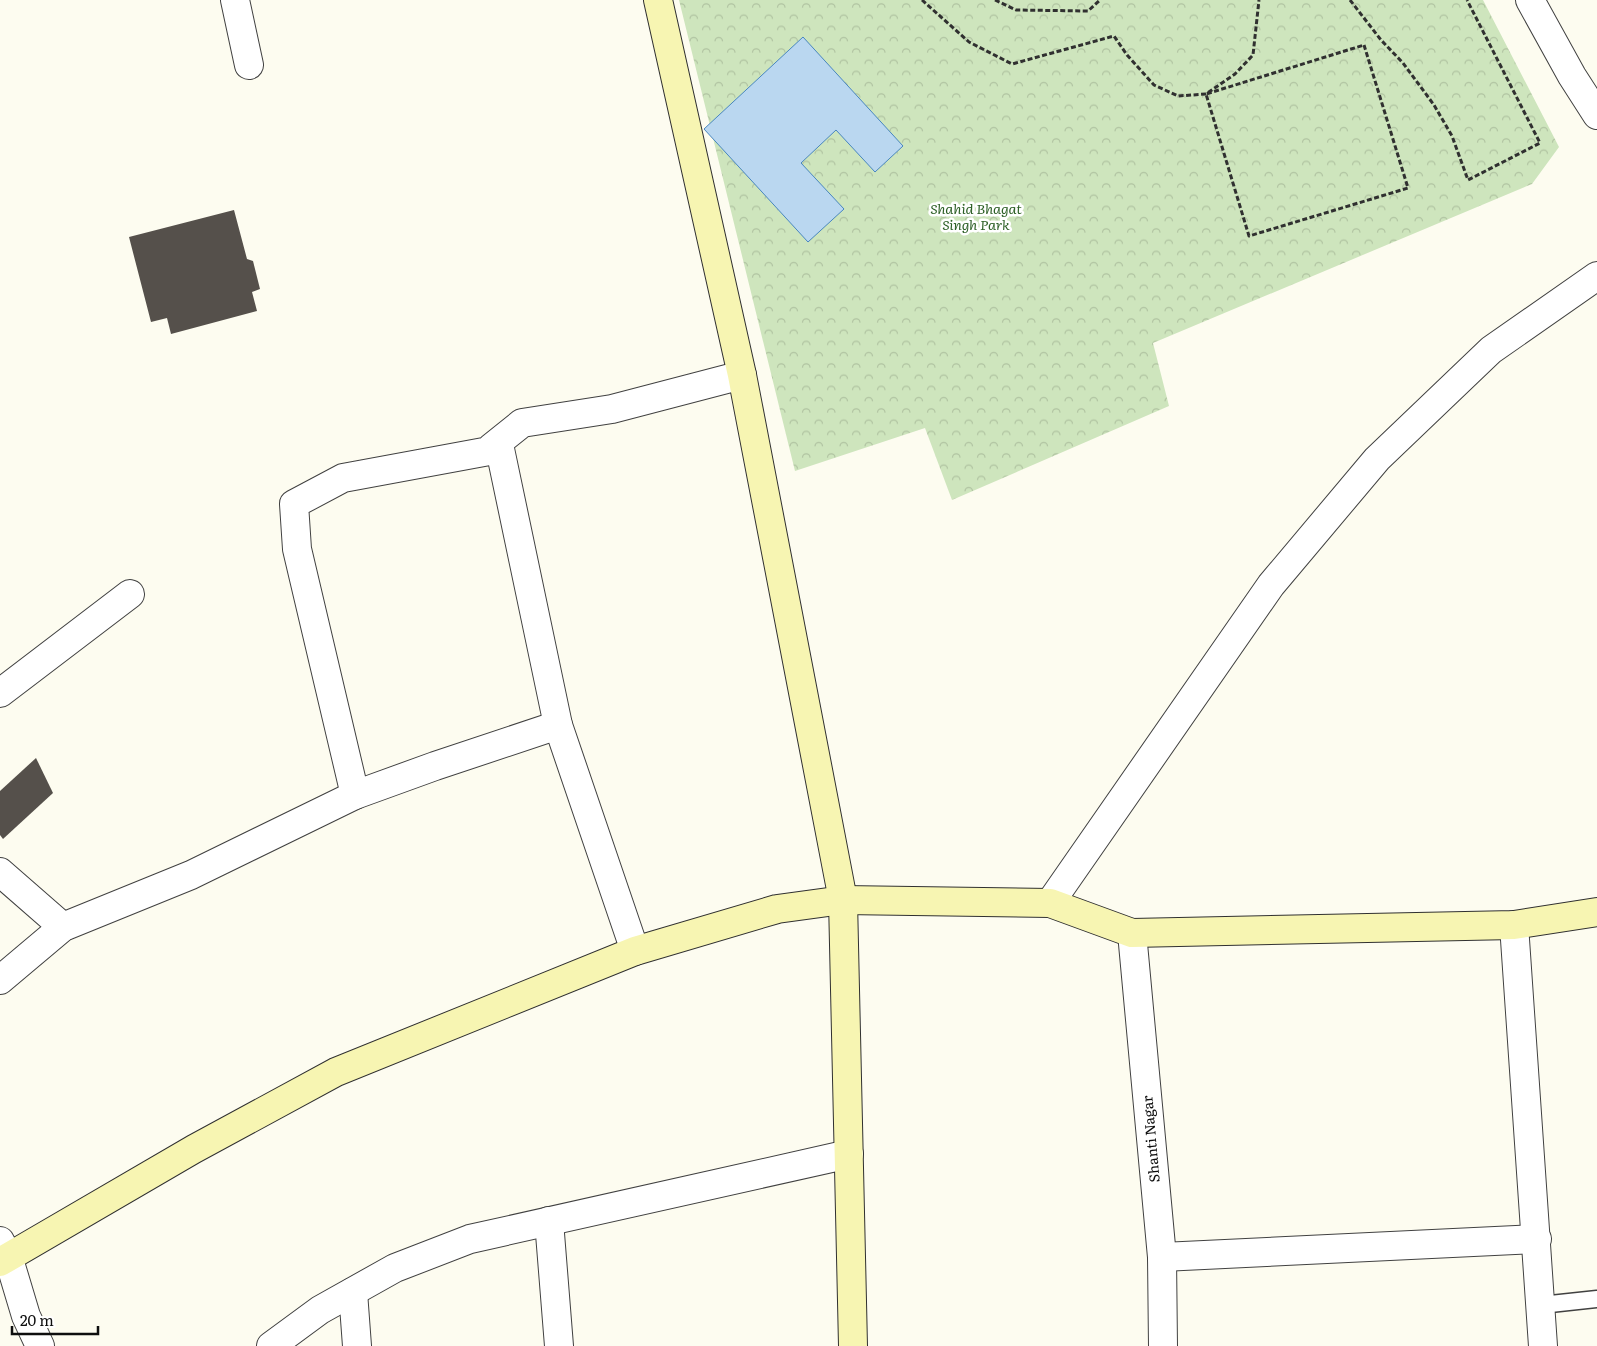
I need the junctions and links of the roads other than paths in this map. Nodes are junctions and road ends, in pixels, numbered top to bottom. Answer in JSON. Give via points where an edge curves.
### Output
{"nodes":[{"id":1,"x":235,"y":0,"type":"edge"},
{"id":2,"x":658,"y":0,"type":"edge"},
{"id":3,"x":1530,"y":0,"type":"edge"},
{"id":4,"x":249,"y":65,"type":"dead end"},
{"id":5,"x":1597,"y":116,"type":"edge"},
{"id":6,"x":1597,"y":276,"type":"edge"},
{"id":7,"x":742,"y":375,"type":"junction"},
{"id":8,"x":500,"y":449,"type":"junction"},
{"id":9,"x":130,"y":594,"type":"dead end"},
{"id":10,"x":0,"y":693,"type":"edge"},
{"id":11,"x":558,"y":725,"type":"junction"},
{"id":12,"x":355,"y":795,"type":"junction"},
{"id":13,"x":0,"y":872,"type":"edge"},
{"id":14,"x":843,"y":900,"type":"junction"},
{"id":15,"x":1050,"y":903,"type":"junction"},
{"id":16,"x":1597,"y":912,"type":"edge"},
{"id":17,"x":1514,"y":925,"type":"junction"},
{"id":18,"x":63,"y":927,"type":"junction"},
{"id":19,"x":1132,"y":933,"type":"junction"},
{"id":20,"x":635,"y":951,"type":"junction"},
{"id":21,"x":0,"y":980,"type":"edge"},
{"id":22,"x":849,"y":1154,"type":"junction"},
{"id":23,"x":549,"y":1221,"type":"junction"},
{"id":24,"x":1537,"y":1239,"type":"junction"},
{"id":25,"x":3,"y":1253,"type":"edge"},
{"id":26,"x":1162,"y":1257,"type":"junction"},
{"id":27,"x":352,"y":1292,"type":"junction"},
{"id":28,"x":1597,"y":1299,"type":"edge"},
{"id":29,"x":1541,"y":1305,"type":"junction"},
{"id":30,"x":40,"y":1346,"type":"edge"},
{"id":31,"x":271,"y":1346,"type":"edge"},
{"id":32,"x":357,"y":1346,"type":"edge"},
{"id":33,"x":559,"y":1346,"type":"edge"},
{"id":34,"x":853,"y":1346,"type":"edge"},
{"id":35,"x":1163,"y":1346,"type":"edge"},
{"id":36,"x":1542,"y":1346,"type":"edge"}],
"edges":[{"from":1,"to":4,"type":"street"},
{"from":2,"to":7,"type":"main road"},
{"from":3,"to":5,"type":"street"},
{"from":6,"to":15,"type":"street","via":[[1491,350],[1377,459],[1270,585]]},
{"from":7,"to":8,"type":"street","via":[[612,409],[522,423],[491,448]]},
{"from":7,"to":14,"type":"main road"},
{"from":8,"to":11,"type":"street"},
{"from":8,"to":12,"type":"street","via":[[343,478],[294,504],[297,549]]},
{"from":9,"to":10,"type":"street"},
{"from":11,"to":12,"type":"street"},
{"from":11,"to":20,"type":"street"},
{"from":12,"to":18,"type":"street","via":[[191,875]]},
{"from":13,"to":18,"type":"street"},
{"from":14,"to":15,"type":"main road"},
{"from":14,"to":20,"type":"main road","via":[[777,909]]},
{"from":14,"to":22,"type":"main road"},
{"from":15,"to":19,"type":"main road"},
{"from":16,"to":17,"type":"main road"},
{"from":17,"to":19,"type":"main road"},
{"from":17,"to":24,"type":"street"},
{"from":18,"to":21,"type":"street"},
{"from":19,"to":26,"type":"street","name":"Shanti Nagar"},
{"from":20,"to":25,"type":"main road","via":[[336,1072]]},
{"from":22,"to":23,"type":"street"},
{"from":22,"to":34,"type":"main road"},
{"from":23,"to":27,"type":"street","via":[[470,1239],[395,1268]]},
{"from":23,"to":33,"type":"street"},
{"from":24,"to":26,"type":"street"},
{"from":24,"to":29,"type":"street"},
{"from":25,"to":30,"type":"street"},
{"from":26,"to":35,"type":"street","name":"Shanti Nagar"},
{"from":27,"to":31,"type":"street","via":[[320,1310]]},
{"from":27,"to":32,"type":"street"},
{"from":28,"to":29,"type":"lane"},
{"from":29,"to":36,"type":"street"}]}
